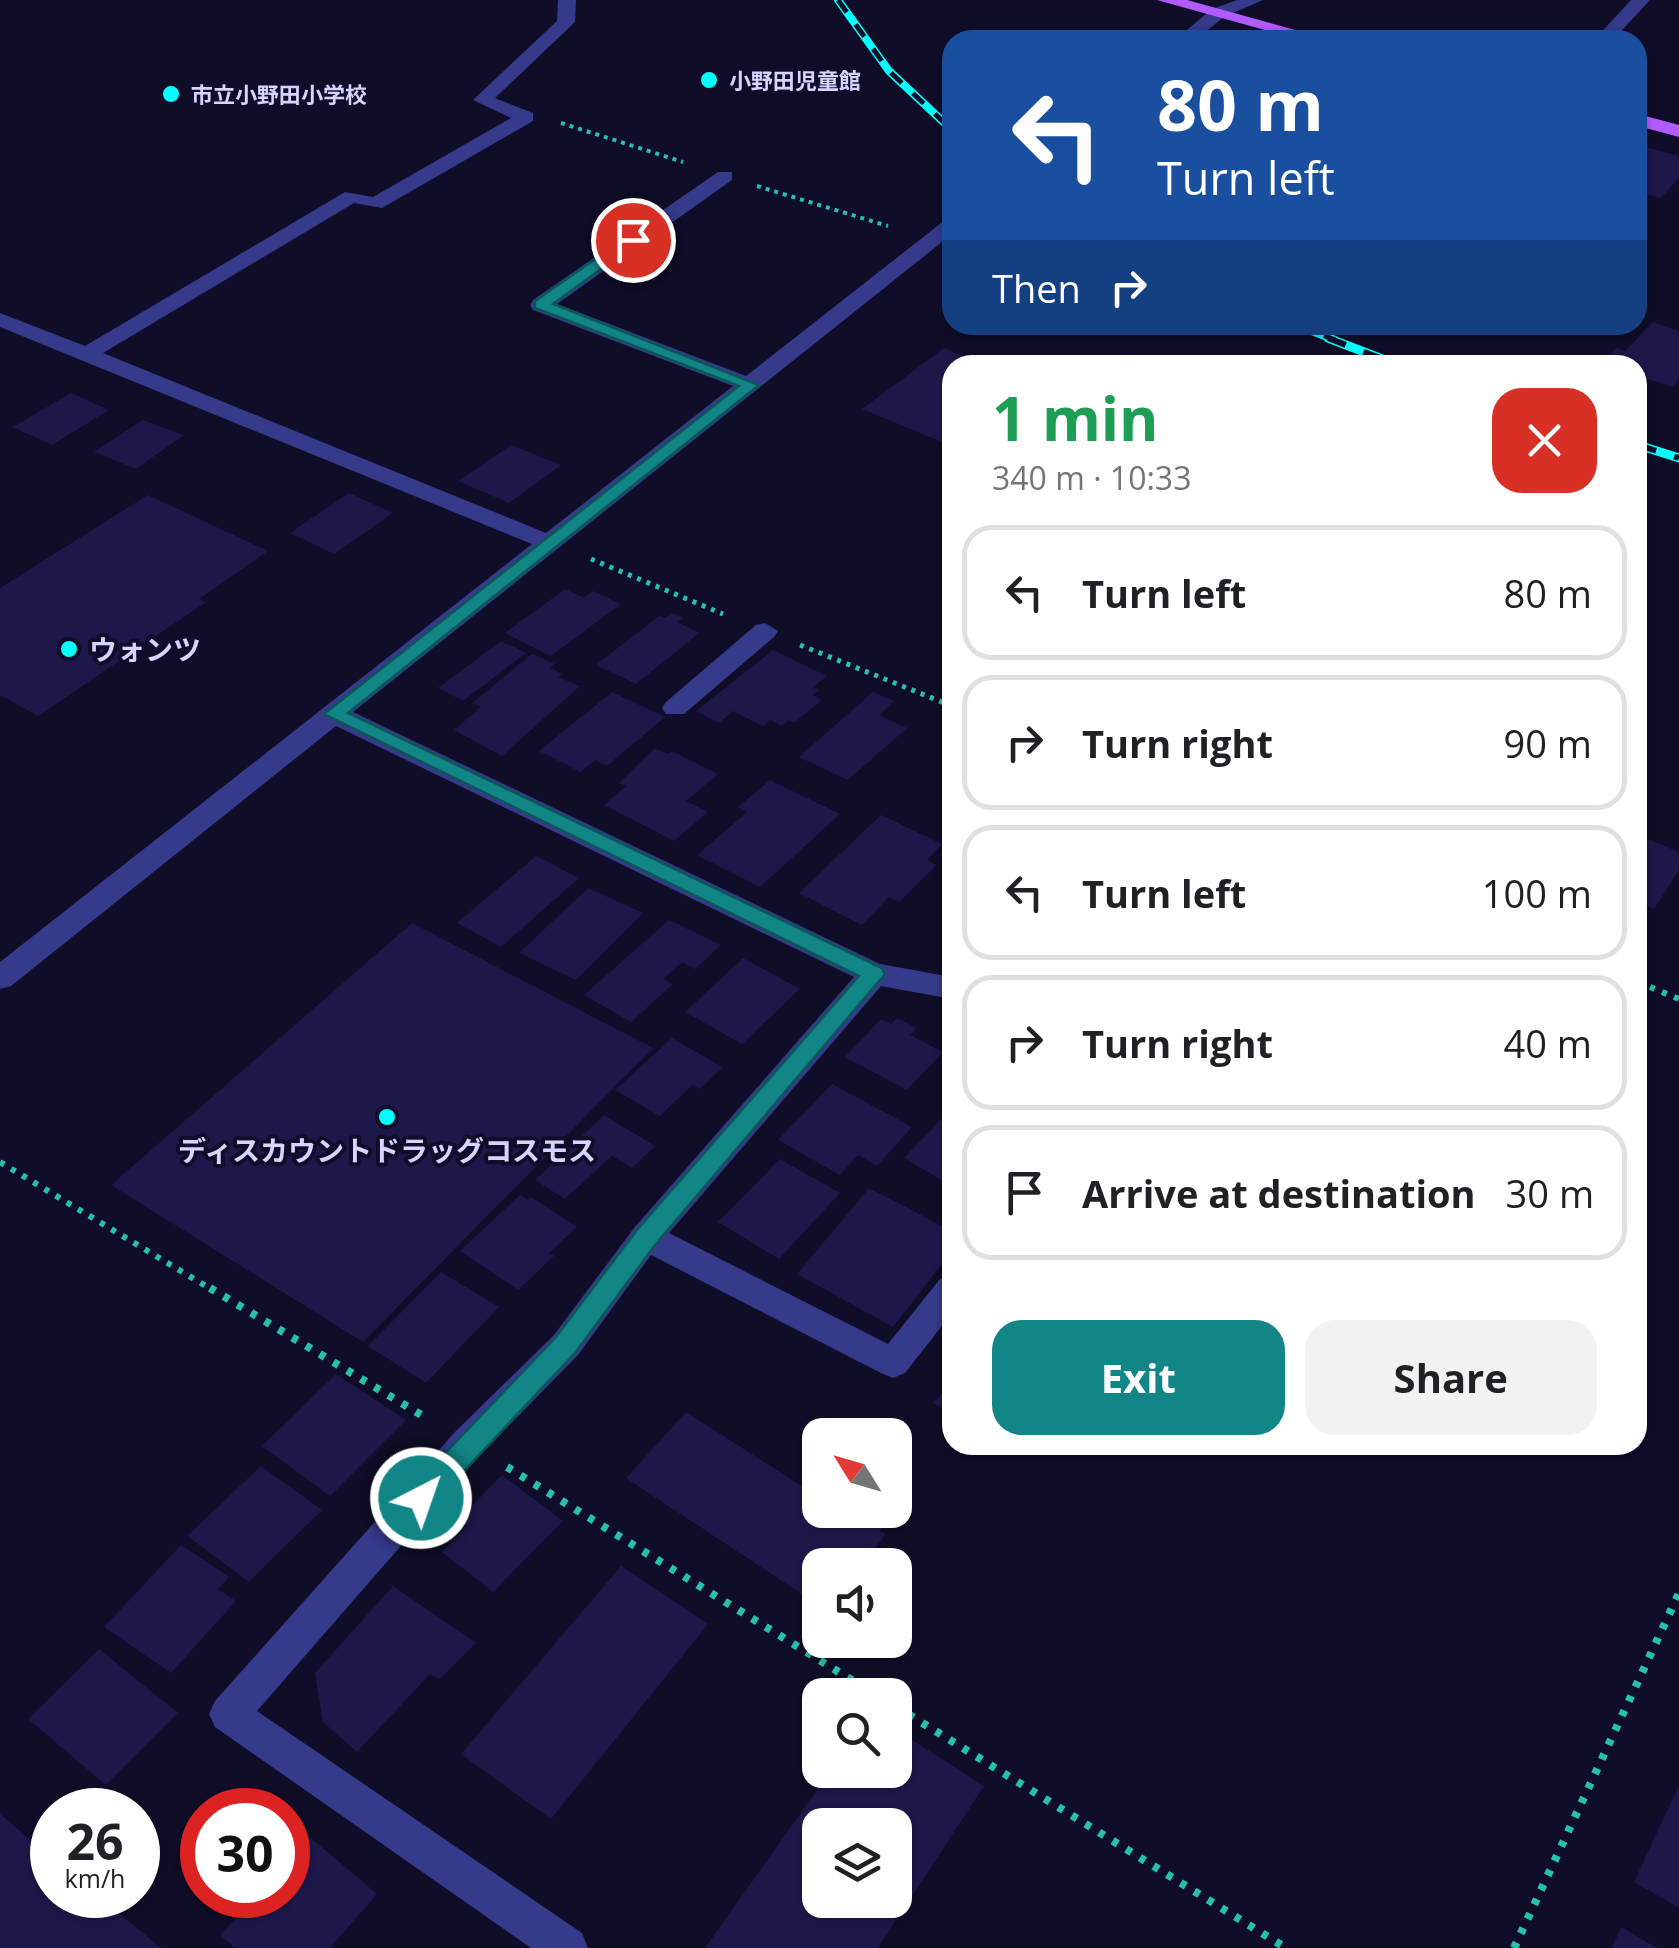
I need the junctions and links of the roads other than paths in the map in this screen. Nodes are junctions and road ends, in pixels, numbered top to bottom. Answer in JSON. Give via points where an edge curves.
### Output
{"nodes":[{"id":1,"x":567,"y":0,"type":"edge"},
{"id":2,"x":1166,"y":0,"type":"edge"},
{"id":3,"x":1254,"y":0,"type":"edge"},
{"id":4,"x":1641,"y":0,"type":"edge"},
{"id":5,"x":1218,"y":13,"type":"junction"},
{"id":6,"x":1197,"y":30,"type":"edge"},
{"id":7,"x":1283,"y":30,"type":"edge"},
{"id":8,"x":1612,"y":30,"type":"edge"},
{"id":9,"x":1647,"y":122,"type":"edge"},
{"id":10,"x":1679,"y":131,"type":"edge"},
{"id":11,"x":725,"y":176,"type":"dead end"},
{"id":12,"x":942,"y":232,"type":"edge"},
{"id":13,"x":0,"y":319,"type":"edge"},
{"id":14,"x":86,"y":354,"type":"junction"},
{"id":15,"x":751,"y":385,"type":"junction"},
{"id":16,"x":553,"y":544,"type":"junction"},
{"id":17,"x":765,"y":631,"type":"dead end"},
{"id":18,"x":675,"y":708,"type":"dead end"},
{"id":19,"x":334,"y":714,"type":"junction"},
{"id":20,"x":874,"y":974,"type":"junction"},
{"id":21,"x":0,"y":978,"type":"edge"},
{"id":22,"x":942,"y":986,"type":"edge"},
{"id":23,"x":646,"y":1238,"type":"junction"},
{"id":24,"x":942,"y":1302,"type":"edge"},
{"id":25,"x":567,"y":1948,"type":"edge"}],
"edges":[{"from":1,"to":14,"type":"street","via":[[566,22],[482,100],[526,117],[375,204],[352,196]]},
{"from":2,"to":5,"type":"main road"},
{"from":3,"to":5,"type":"street"},
{"from":4,"to":8,"type":"street"},
{"from":5,"to":6,"type":"street"},
{"from":5,"to":7,"type":"main road"},
{"from":9,"to":10,"type":"main road"},
{"from":11,"to":15,"type":"street","via":[[541,305]]},
{"from":12,"to":15,"type":"street"},
{"from":13,"to":14,"type":"street"},
{"from":14,"to":16,"type":"street"},
{"from":15,"to":16,"type":"street"},
{"from":16,"to":19,"type":"street"},
{"from":17,"to":18,"type":"street"},
{"from":19,"to":20,"type":"street"},
{"from":19,"to":21,"type":"street"},
{"from":20,"to":22,"type":"street"},
{"from":20,"to":23,"type":"street"},
{"from":23,"to":24,"type":"street","via":[[893,1364]]},
{"from":23,"to":25,"type":"street","via":[[566,1345],[468,1443],[229,1714]]}]}
